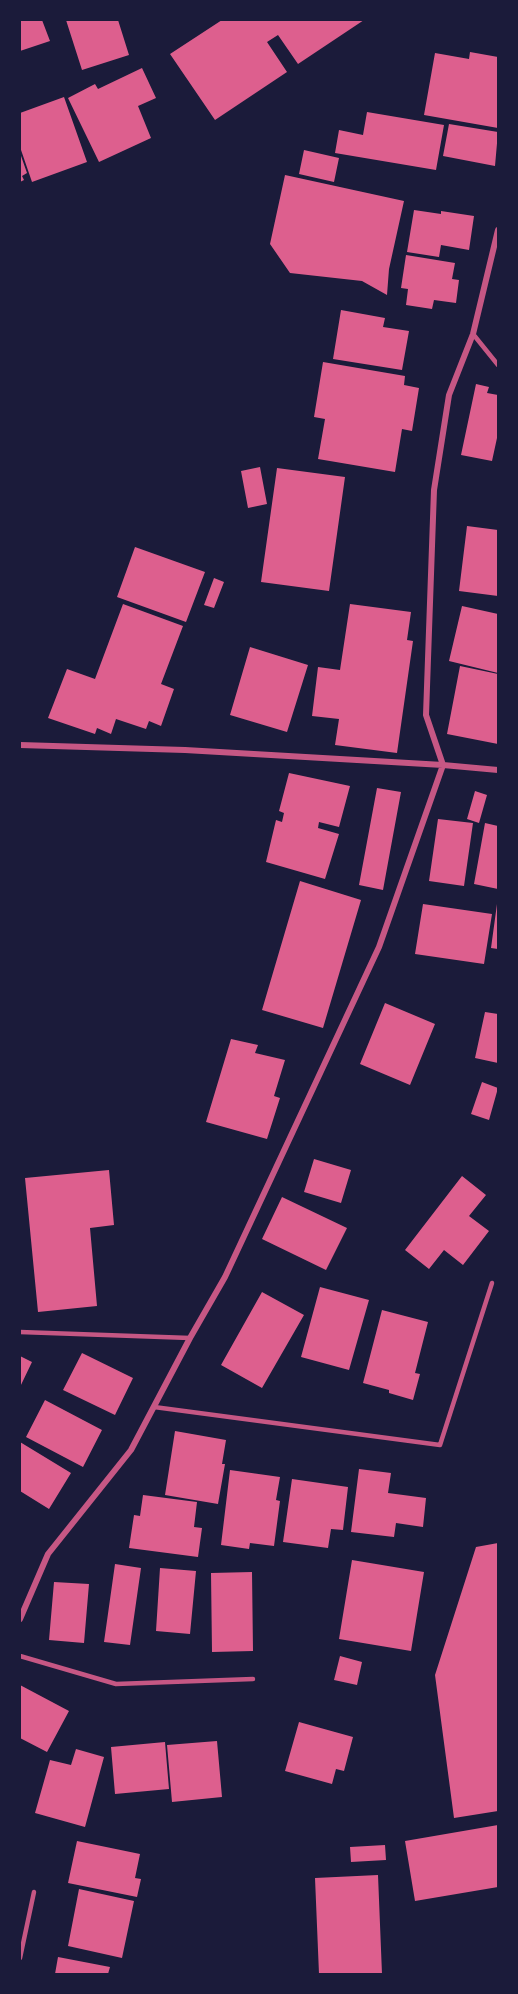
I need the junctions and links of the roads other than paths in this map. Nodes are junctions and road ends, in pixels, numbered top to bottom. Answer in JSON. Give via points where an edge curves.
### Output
{"nodes":[{"id":1,"x":498,"y":230,"type":"edge"},
{"id":2,"x":473,"y":334,"type":"junction"},
{"id":3,"x":498,"y":365,"type":"edge"},
{"id":4,"x":20,"y":745,"type":"edge"},
{"id":5,"x":444,"y":765,"type":"junction"},
{"id":6,"x":498,"y":770,"type":"edge"},
{"id":7,"x":492,"y":1283,"type":"dead end"},
{"id":8,"x":20,"y":1332,"type":"edge"},
{"id":9,"x":190,"y":1338,"type":"junction"},
{"id":10,"x":154,"y":1407,"type":"junction"},
{"id":11,"x":20,"y":1619,"type":"edge"},
{"id":12,"x":20,"y":1656,"type":"edge"},
{"id":13,"x":253,"y":1679,"type":"dead end"},
{"id":14,"x":34,"y":1892,"type":"dead end"},
{"id":15,"x":20,"y":1958,"type":"edge"}],
"edges":[{"from":1,"to":2,"type":"street"},
{"from":2,"to":3,"type":"lane"},
{"from":2,"to":5,"type":"street","via":[[449,395],[434,490],[426,715]]},
{"from":4,"to":5,"type":"street"},
{"from":5,"to":6,"type":"street"},
{"from":5,"to":9,"type":"street","via":[[379,947],[225,1277]]},
{"from":7,"to":10,"type":"lane","via":[[440,1445]]},
{"from":8,"to":9,"type":"lane"},
{"from":9,"to":10,"type":"street"},
{"from":10,"to":11,"type":"street","via":[[131,1450],[48,1554]]},
{"from":12,"to":13,"type":"lane","via":[[116,1684]]},
{"from":14,"to":15,"type":"lane"}]}
